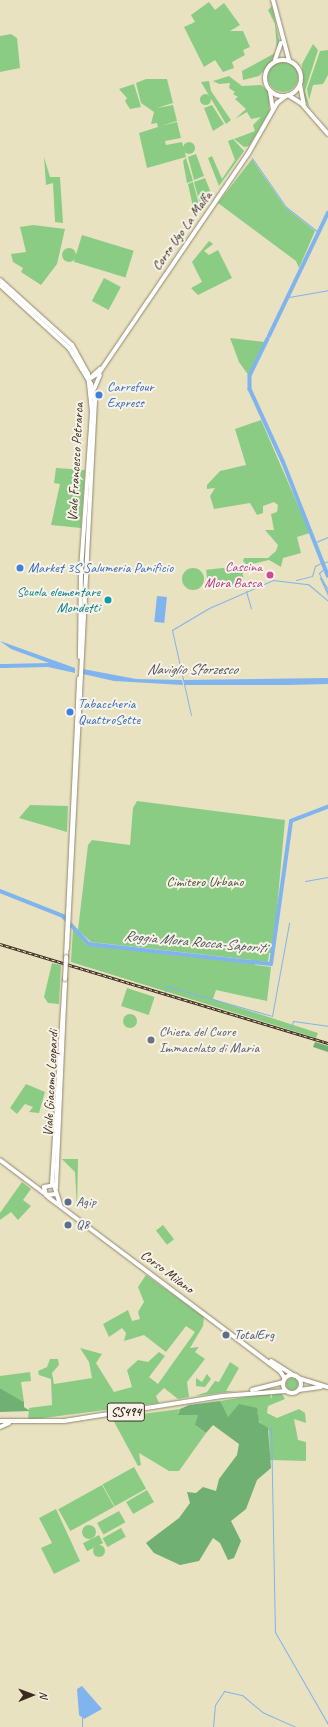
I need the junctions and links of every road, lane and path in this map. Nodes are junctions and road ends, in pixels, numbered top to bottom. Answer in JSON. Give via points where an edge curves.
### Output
{"nodes":[{"id":1,"x":273,"y":0,"type":"edge"},
{"id":2,"x":282,"y":36,"type":"junction"},
{"id":3,"x":289,"y":60,"type":"junction"},
{"id":4,"x":274,"y":61,"type":"junction"},
{"id":5,"x":300,"y":85,"type":"junction"},
{"id":6,"x":270,"y":90,"type":"junction"},
{"id":7,"x":287,"y":95,"type":"junction"},
{"id":8,"x":305,"y":107,"type":"junction"},
{"id":9,"x":273,"y":111,"type":"junction"},
{"id":10,"x":328,"y":134,"type":"edge"},
{"id":11,"x":0,"y":280,"type":"edge"},
{"id":12,"x":0,"y":285,"type":"edge"},
{"id":13,"x":105,"y":362,"type":"junction"},
{"id":14,"x":100,"y":369,"type":"junction"},
{"id":15,"x":86,"y":370,"type":"junction"},
{"id":16,"x":88,"y":379,"type":"junction"},
{"id":17,"x":94,"y":392,"type":"junction"},
{"id":18,"x":80,"y":658,"type":"junction"},
{"id":19,"x":73,"y":835,"type":"junction"},
{"id":20,"x":68,"y":927,"type":"junction"},
{"id":21,"x":65,"y":979,"type":"junction"},
{"id":22,"x":0,"y":1160,"type":"edge"},
{"id":23,"x":52,"y":1184,"type":"junction"},
{"id":24,"x":36,"y":1187,"type":"junction"},
{"id":25,"x":44,"y":1187,"type":"junction"},
{"id":26,"x":56,"y":1188,"type":"junction"},
{"id":27,"x":44,"y":1193,"type":"junction"},
{"id":28,"x":56,"y":1194,"type":"junction"},
{"id":29,"x":48,"y":1196,"type":"junction"},
{"id":30,"x":61,"y":1206,"type":"junction"},
{"id":31,"x":260,"y":1356,"type":"junction"},
{"id":32,"x":296,"y":1377,"type":"junction"},
{"id":33,"x":284,"y":1380,"type":"junction"},
{"id":34,"x":328,"y":1387,"type":"edge"},
{"id":35,"x":298,"y":1390,"type":"junction"},
{"id":36,"x":286,"y":1391,"type":"junction"},
{"id":37,"x":242,"y":1393,"type":"junction"},
{"id":38,"x":0,"y":1421,"type":"edge"},
{"id":39,"x":9,"y":1423,"type":"junction"},
{"id":40,"x":0,"y":1427,"type":"edge"}],
"edges":[{"from":1,"to":2,"type":"main road"},
{"from":2,"to":3,"type":"main road"},
{"from":2,"to":4,"type":"main road"},
{"from":3,"to":4,"type":"main road"},
{"from":3,"to":5,"type":"main road","via":[[300,71]]},
{"from":4,"to":6,"type":"main road","via":[[265,75]]},
{"from":5,"to":7,"type":"main road"},
{"from":5,"to":8,"type":"main road"},
{"from":6,"to":7,"type":"main road"},
{"from":6,"to":9,"type":"main road"},
{"from":7,"to":8,"type":"main road"},
{"from":7,"to":9,"type":"main road","name":"Corso Ugo La Malfa"},
{"from":8,"to":10,"type":"main road"},
{"from":9,"to":13,"type":"main road","name":"Corso Ugo La Malfa","via":[[248,154]]},
{"from":11,"to":15,"type":"main road","via":[[62,336]]},
{"from":12,"to":16,"type":"main road","via":[[60,338]]},
{"from":13,"to":14,"type":"main road","name":"Corso Ugo La Malfa"},
{"from":13,"to":17,"type":"main road","name":"Corso Ugo La Malfa"},
{"from":14,"to":15,"type":"main road"},
{"from":14,"to":16,"type":"main road","name":"Corso Ugo La Malfa"},
{"from":15,"to":16,"type":"main road"},
{"from":16,"to":17,"type":"main road","name":"Viale Francesco Petrarca"},
{"from":16,"to":18,"type":"main road","name":"Viale Francesco Petrarca","via":[[92,412],[81,571]]},
{"from":17,"to":18,"type":"main road","name":"Viale Francesco Petrarca","via":[[96,420]]},
{"from":18,"to":19,"type":"main road","name":"Viale Francesco Petrarca"},
{"from":19,"to":20,"type":"main road","name":"Viale Giacomo Leopardi"},
{"from":19,"to":20,"type":"main road","name":"Viale Giacomo Leopardi"},
{"from":20,"to":21,"type":"main road","name":"Viale Giacomo Leopardi","bridge":true},
{"from":21,"to":23,"type":"main road","name":"Viale Giacomo Leopardi"},
{"from":21,"to":26,"type":"main road","name":"Viale Giacomo Leopardi"},
{"from":22,"to":24,"type":"main road","name":"Corso Milano"},
{"from":23,"to":25,"type":"main road"},
{"from":23,"to":26,"type":"main road"},
{"from":24,"to":25,"type":"main road"},
{"from":24,"to":27,"type":"main road","name":"Corso Milano"},
{"from":25,"to":27,"type":"main road"},
{"from":26,"to":28,"type":"main road"},
{"from":27,"to":29,"type":"main road","name":"Corso Milano"},
{"from":28,"to":29,"type":"main road"},
{"from":28,"to":30,"type":"main road"},
{"from":29,"to":30,"type":"main road","name":"Corso Milano"},
{"from":30,"to":31,"type":"main road","name":"Corso Milano"},
{"from":31,"to":32,"type":"main road","name":"Corso Milano"},
{"from":31,"to":33,"type":"main road","name":"Corso Milano"},
{"from":32,"to":33,"type":"main road","number":"SS494"},
{"from":32,"to":34,"type":"main road","number":"SS494"},
{"from":32,"to":35,"type":"main road"},
{"from":33,"to":36,"type":"main road"},
{"from":33,"to":37,"type":"main road","number":"SS494"},
{"from":34,"to":35,"type":"main road","number":"SS494"},
{"from":35,"to":36,"type":"main road","number":"SS494"},
{"from":36,"to":37,"type":"main road","number":"SS494"},
{"from":37,"to":39,"type":"main road","number":"SS494","via":[[86,1418]]},
{"from":38,"to":39,"type":"main road","number":"SS494"},
{"from":39,"to":40,"type":"main road","number":"SS494"}]}
